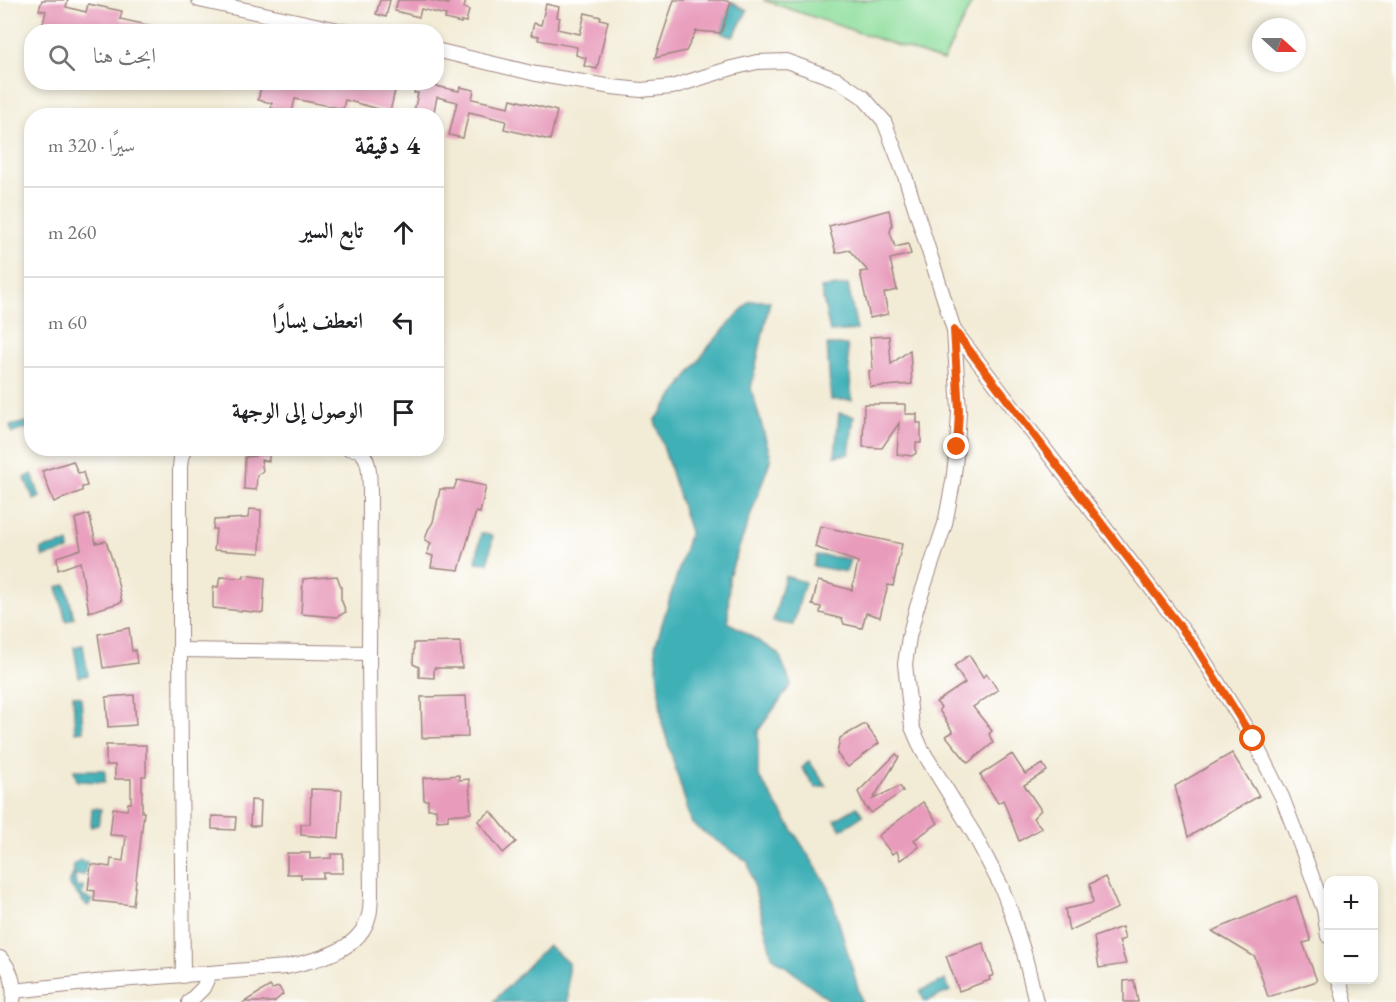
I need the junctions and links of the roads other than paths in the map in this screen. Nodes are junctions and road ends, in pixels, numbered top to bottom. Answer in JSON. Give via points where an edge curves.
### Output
{"nodes":[{"id":1,"x":199,"y":0,"type":"edge"},
{"id":2,"x":311,"y":24,"type":"edge"},
{"id":3,"x":444,"y":52,"type":"edge"},
{"id":4,"x":954,"y":330,"type":"junction"},
{"id":5,"x":182,"y":456,"type":"edge"},
{"id":6,"x":365,"y":456,"type":"edge"},
{"id":7,"x":180,"y":650,"type":"junction"},
{"id":8,"x":369,"y":653,"type":"junction"},
{"id":9,"x":1328,"y":930,"type":"edge"},
{"id":10,"x":0,"y":958,"type":"edge"},
{"id":11,"x":210,"y":973,"type":"junction"},
{"id":12,"x":183,"y":976,"type":"junction"},
{"id":13,"x":1340,"y":984,"type":"edge"},
{"id":14,"x":14,"y":996,"type":"edge"},
{"id":15,"x":189,"y":1002,"type":"edge"},
{"id":16,"x":1036,"y":1002,"type":"edge"},
{"id":17,"x":1345,"y":1002,"type":"edge"}],
"edges":[{"from":1,"to":2,"type":"street"},
{"from":3,"to":4,"type":"street","via":[[536,74],[641,90],[672,87],[757,62],[786,61],[838,80],[863,97],[884,121]]},
{"from":4,"to":9,"type":"street","via":[[1195,646],[1248,730],[1294,828]]},
{"from":4,"to":16,"type":"street","via":[[959,411],[953,482],[945,524],[909,637],[907,688],[912,727],[922,750],[974,834],[1004,894]]},
{"from":5,"to":7,"type":"street"},
{"from":6,"to":8,"type":"street","via":[[370,491]]},
{"from":7,"to":8,"type":"street"},
{"from":7,"to":12,"type":"street"},
{"from":8,"to":11,"type":"street","via":[[371,896],[363,929],[346,946],[309,962]]},
{"from":10,"to":14,"type":"street","via":[[11,976]]},
{"from":11,"to":12,"type":"street"},
{"from":11,"to":15,"type":"street"},
{"from":12,"to":14,"type":"street","via":[[95,982]]},
{"from":13,"to":17,"type":"street"}]}
